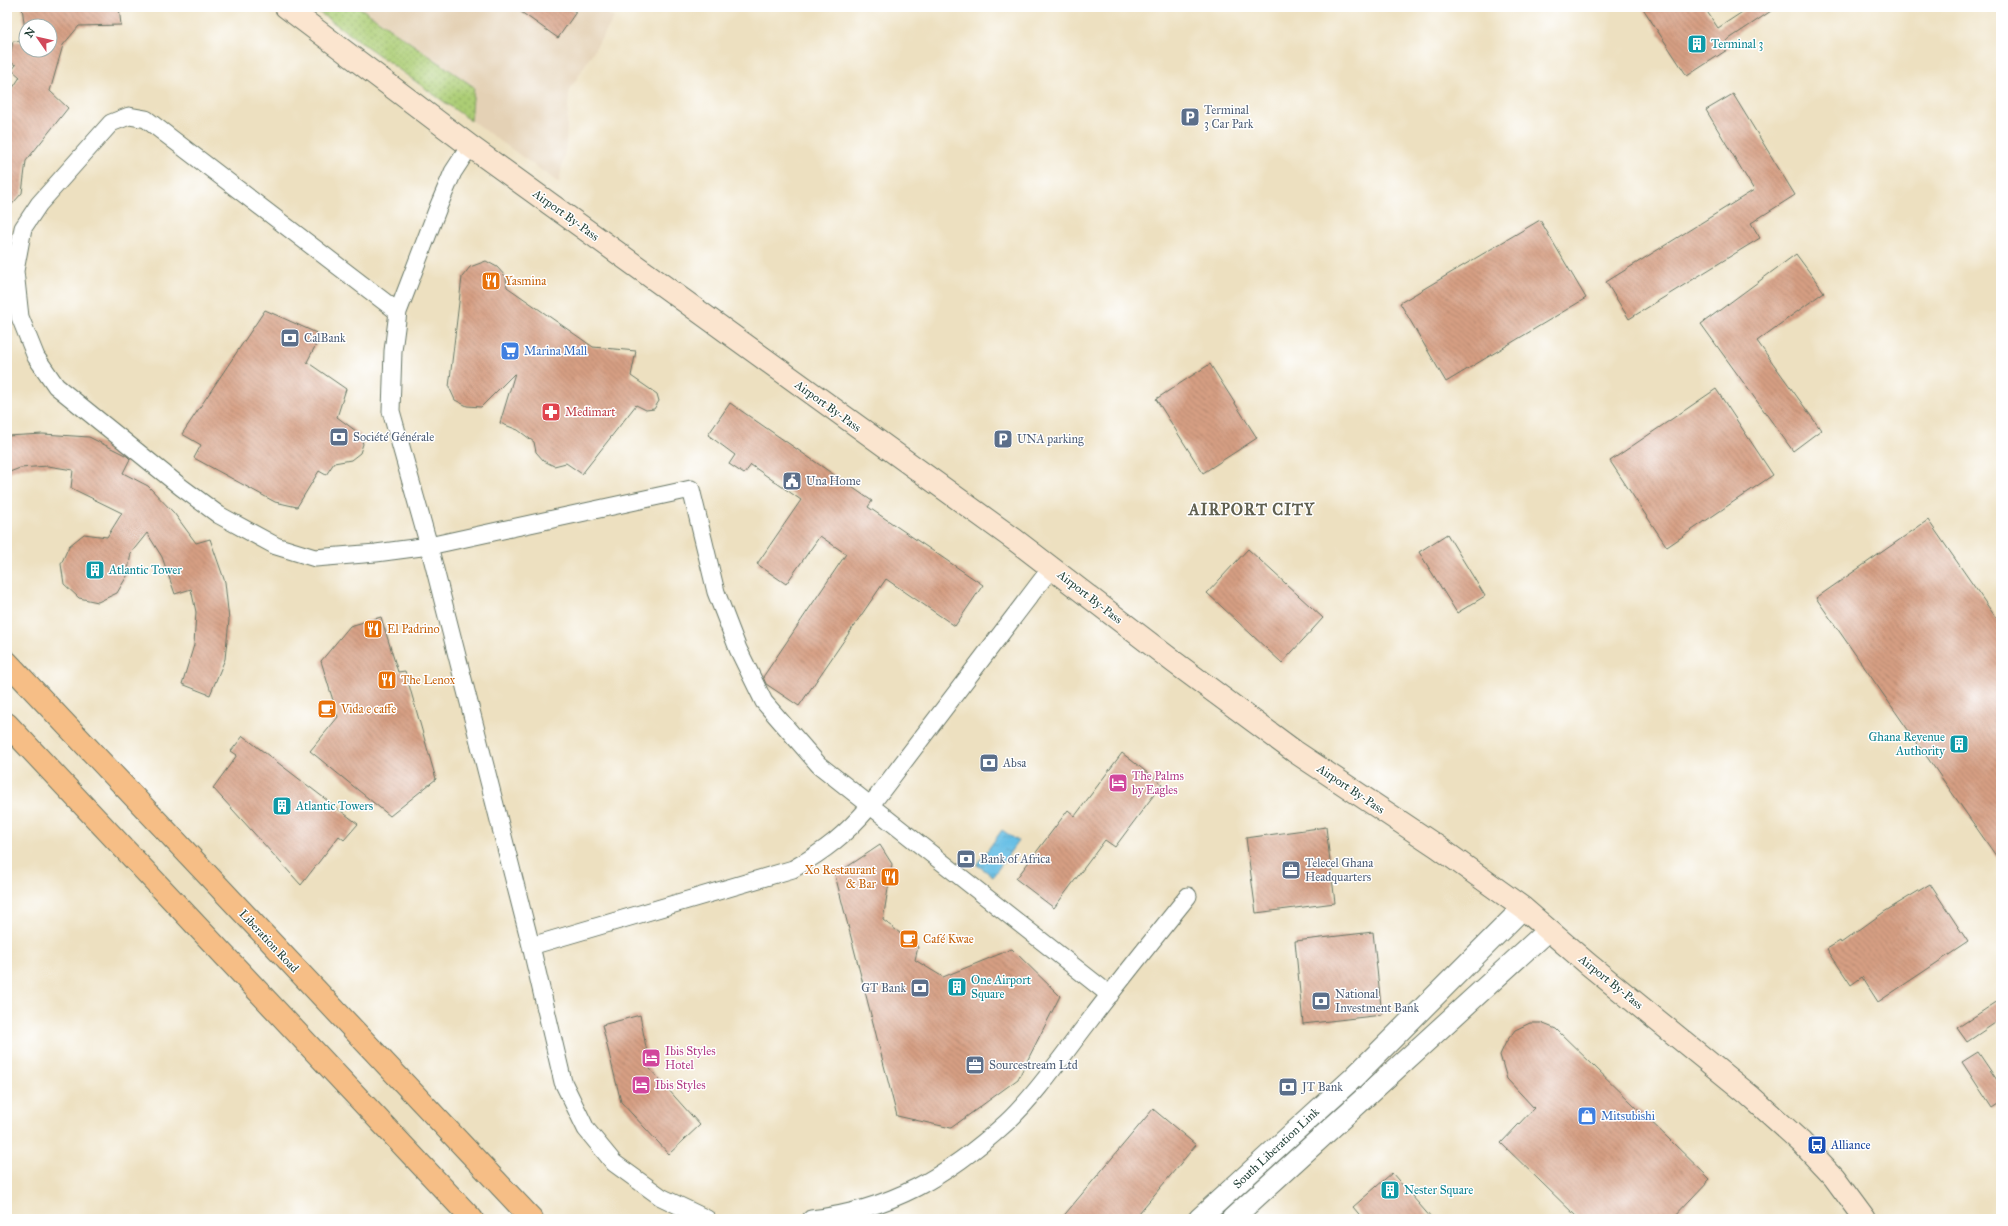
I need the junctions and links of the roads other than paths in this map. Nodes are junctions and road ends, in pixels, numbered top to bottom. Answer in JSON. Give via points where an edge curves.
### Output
{"nodes":[{"id":1,"x":286,"y":7,"type":"edge"},
{"id":2,"x":470,"y":146,"type":"junction"},
{"id":3,"x":398,"y":312,"type":"junction"},
{"id":4,"x":429,"y":546,"type":"junction"},
{"id":5,"x":1051,"y":568,"type":"junction"},
{"id":6,"x":7,"y":662,"type":"edge"},
{"id":7,"x":7,"y":724,"type":"edge"},
{"id":8,"x":870,"y":806,"type":"junction"},
{"id":9,"x":1188,"y":896,"type":"dead end"},
{"id":10,"x":1523,"y":908,"type":"junction"},
{"id":11,"x":1548,"y":930,"type":"junction"},
{"id":12,"x":531,"y":946,"type":"junction"},
{"id":13,"x":1110,"y":995,"type":"junction"},
{"id":14,"x":472,"y":1219,"type":"edge"},
{"id":15,"x":532,"y":1219,"type":"edge"},
{"id":16,"x":707,"y":1219,"type":"edge"},
{"id":17,"x":811,"y":1219,"type":"edge"},
{"id":18,"x":1199,"y":1219,"type":"edge"},
{"id":19,"x":1232,"y":1219,"type":"edge"},
{"id":20,"x":1865,"y":1219,"type":"edge"}],
"edges":[{"from":1,"to":2,"type":"main road","name":"Airport By-Pass"},
{"from":2,"to":3,"type":"street","via":[[453,172]]},
{"from":2,"to":5,"type":"main road","name":"Airport By-Pass"},
{"from":3,"to":4,"type":"street","via":[[391,411]]},
{"from":3,"to":4,"type":"street","via":[[146,120],[129,116],[111,122],[39,204],[23,228],[15,271],[20,317],[36,357],[56,386],[219,515],[276,546],[315,558],[376,554]]},
{"from":4,"to":8,"type":"street","via":[[691,489],[716,592],[738,649],[764,702],[819,765]]},
{"from":4,"to":12,"type":"street"},
{"from":5,"to":8,"type":"street"},
{"from":5,"to":10,"type":"main road","name":"Airport By-Pass","via":[[1294,751],[1438,847]]},
{"from":6,"to":15,"type":"highway","name":"Liberation Road"},
{"from":7,"to":14,"type":"highway"},
{"from":8,"to":12,"type":"street","via":[[849,830],[821,853],[793,869]]},
{"from":8,"to":13,"type":"street"},
{"from":9,"to":13,"type":"street"},
{"from":10,"to":11,"type":"main road","name":"Airport By-Pass"},
{"from":10,"to":18,"type":"street","name":"South Liberation Link","via":[[1353,1078]]},
{"from":11,"to":19,"type":"street","name":"South Liberation Link"},
{"from":11,"to":20,"type":"main road","name":"Airport By-Pass","via":[[1750,1095],[1834,1177]]},
{"from":12,"to":16,"type":"street","via":[[563,1082],[586,1129],[614,1163],[661,1197]]},
{"from":13,"to":17,"type":"street","via":[[1007,1122],[969,1153],[928,1182],[888,1202],[836,1216]]}]}
